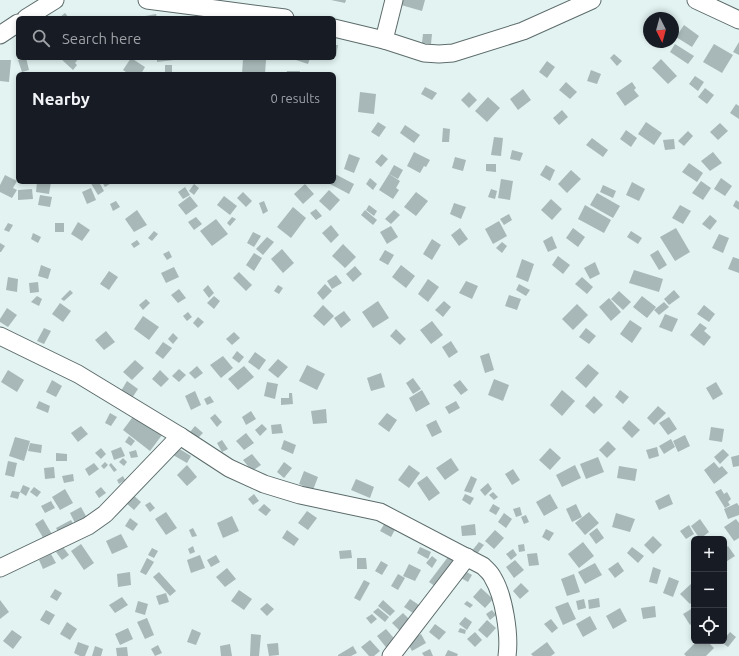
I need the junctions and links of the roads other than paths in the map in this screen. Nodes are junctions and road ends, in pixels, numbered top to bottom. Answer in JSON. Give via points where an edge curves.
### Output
{"nodes":[{"id":1,"x":55,"y":0,"type":"edge"},
{"id":2,"x":147,"y":0,"type":"edge"},
{"id":3,"x":394,"y":0,"type":"edge"},
{"id":4,"x":592,"y":0,"type":"edge"},
{"id":5,"x":696,"y":0,"type":"edge"},
{"id":6,"x":29,"y":16,"type":"edge"},
{"id":7,"x":270,"y":16,"type":"edge"},
{"id":8,"x":739,"y":20,"type":"edge"},
{"id":9,"x":16,"y":24,"type":"edge"},
{"id":10,"x":336,"y":28,"type":"edge"},
{"id":11,"x":0,"y":35,"type":"edge"},
{"id":12,"x":384,"y":40,"type":"junction"},
{"id":13,"x":0,"y":336,"type":"edge"},
{"id":14,"x":180,"y":436,"type":"junction"},
{"id":15,"x":467,"y":557,"type":"junction"},
{"id":16,"x":0,"y":568,"type":"edge"},
{"id":17,"x":391,"y":656,"type":"edge"},
{"id":18,"x":507,"y":656,"type":"edge"}],
"edges":[{"from":1,"to":6,"type":"street"},
{"from":2,"to":7,"type":"street"},
{"from":3,"to":12,"type":"street"},
{"from":4,"to":12,"type":"street","via":[[523,31],[453,53],[424,53]]},
{"from":5,"to":8,"type":"street"},
{"from":9,"to":11,"type":"street"},
{"from":10,"to":12,"type":"street"},
{"from":13,"to":14,"type":"street","via":[[78,374]]},
{"from":14,"to":15,"type":"street","via":[[229,468],[264,484],[300,495],[380,512]]},
{"from":14,"to":16,"type":"street","via":[[105,514],[88,526]]},
{"from":15,"to":17,"type":"street"},
{"from":15,"to":18,"type":"street","via":[[483,566],[493,577],[498,588],[508,636]]}]}
